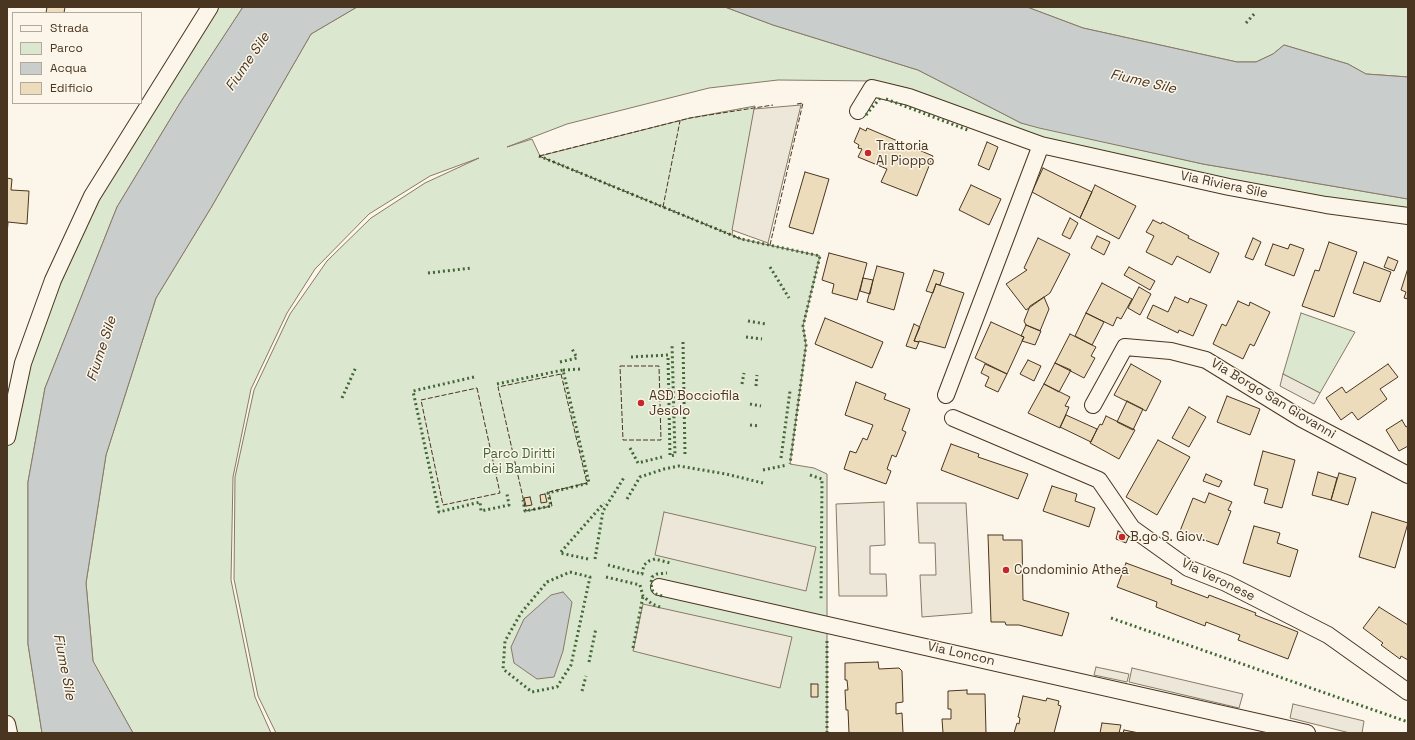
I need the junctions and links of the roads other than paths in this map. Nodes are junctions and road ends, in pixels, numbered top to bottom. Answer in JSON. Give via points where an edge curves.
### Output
{"nodes":[{"id":1,"x":210,"y":7,"type":"edge"},
{"id":2,"x":858,"y":111,"type":"dead end"},
{"id":3,"x":1041,"y":145,"type":"junction"},
{"id":4,"x":1408,"y":216,"type":"edge"},
{"id":5,"x":946,"y":395,"type":"dead end"},
{"id":6,"x":1093,"y":405,"type":"dead end"},
{"id":7,"x":953,"y":418,"type":"dead end"},
{"id":8,"x":7,"y":437,"type":"edge"},
{"id":9,"x":1408,"y":475,"type":"edge"},
{"id":10,"x":660,"y":587,"type":"dead end"},
{"id":11,"x":1408,"y":692,"type":"edge"},
{"id":12,"x":7,"y":724,"type":"edge"},
{"id":13,"x":1261,"y":728,"type":"edge"},
{"id":14,"x":10,"y":733,"type":"edge"},
{"id":15,"x":1307,"y":733,"type":"edge"}],
"edges":[{"from":1,"to":8,"type":"street","via":[[92,196],[52,280],[26,355]]},
{"from":2,"to":3,"type":"street","name":"Via Riviera Sile","via":[[872,88],[908,97]]},
{"from":3,"to":4,"type":"street","name":"Via Riviera Sile","via":[[1229,187],[1326,205]]},
{"from":3,"to":5,"type":"street"},
{"from":6,"to":9,"type":"street","name":"Via Borgo San Giovanni","via":[[1125,347],[1171,351],[1206,360],[1302,419]]},
{"from":7,"to":11,"type":"street","name":"Via Veronese","via":[[1099,480],[1132,528],[1188,568],[1226,583],[1328,635]]},
{"from":10,"to":13,"type":"street","name":"Via Loncon"},
{"from":12,"to":14,"type":"street"},
{"from":13,"to":15,"type":"street","name":"Via Loncon"}]}
